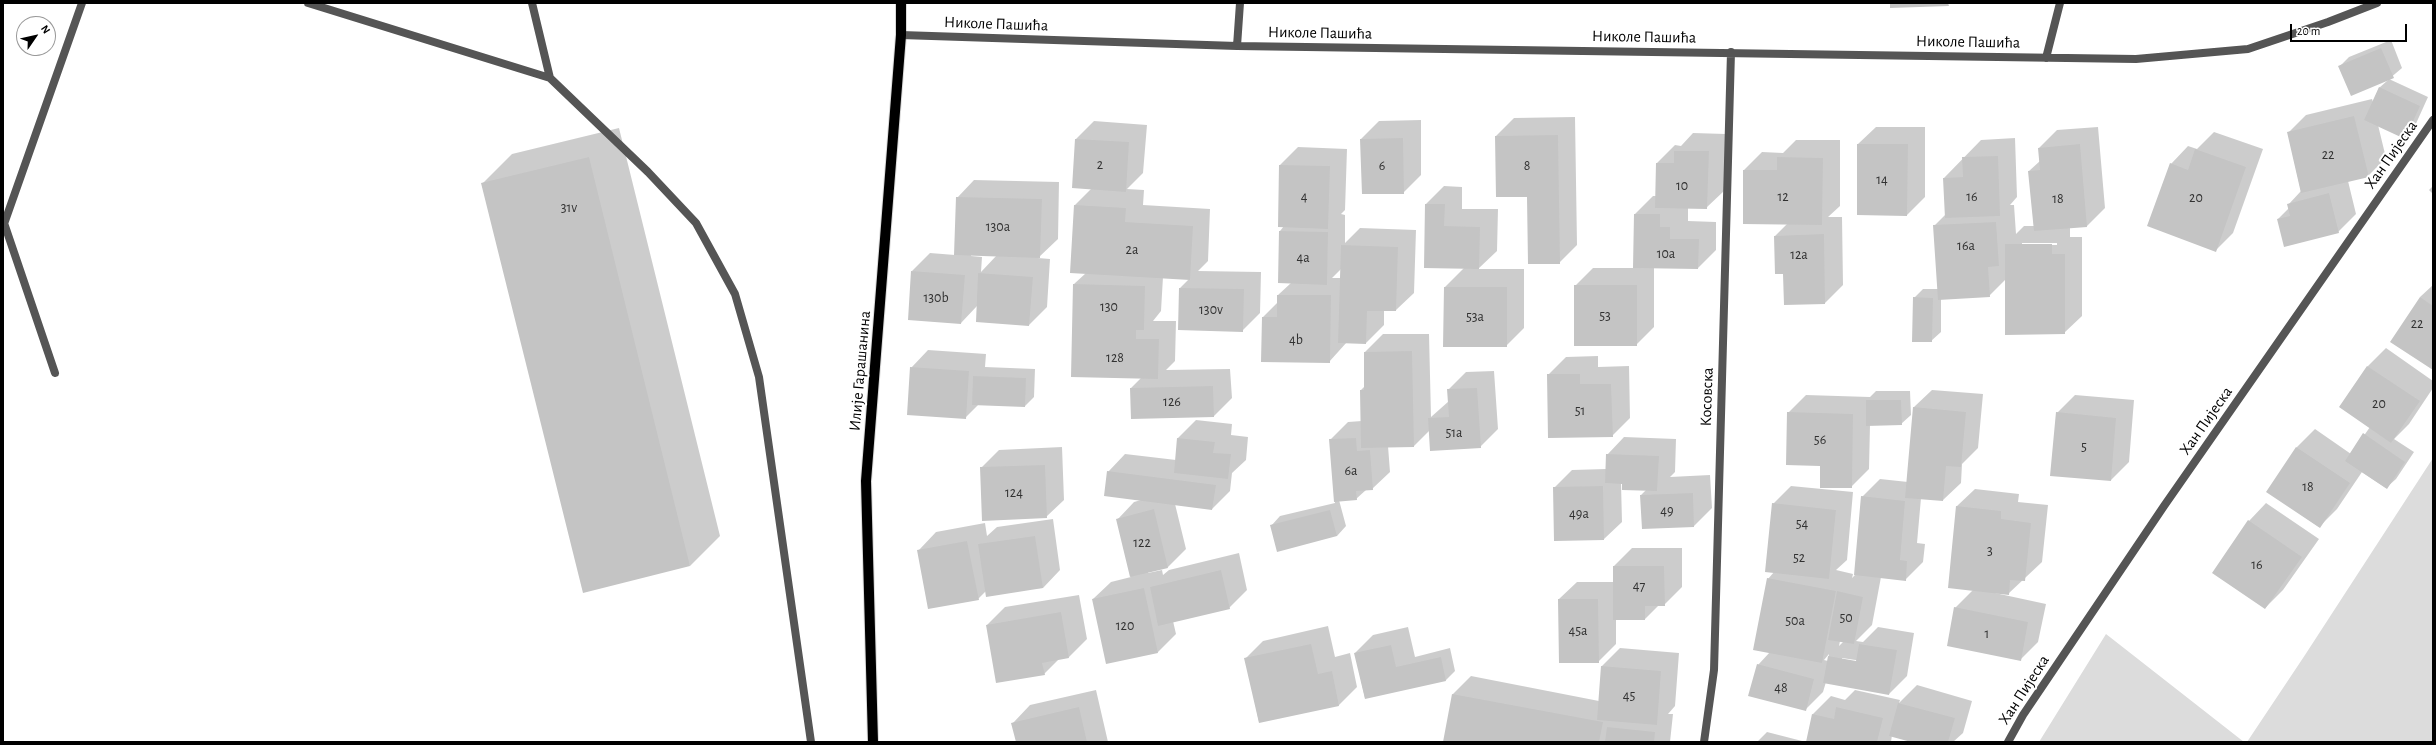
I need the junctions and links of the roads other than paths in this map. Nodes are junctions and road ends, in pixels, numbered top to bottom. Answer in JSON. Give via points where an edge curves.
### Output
{"nodes":[{"id":1,"x":82,"y":3,"type":"edge"},
{"id":2,"x":308,"y":3,"type":"edge"},
{"id":3,"x":532,"y":3,"type":"edge"},
{"id":4,"x":901,"y":3,"type":"edge"},
{"id":5,"x":1240,"y":3,"type":"edge"},
{"id":6,"x":2060,"y":3,"type":"edge"},
{"id":7,"x":2378,"y":3,"type":"edge"},
{"id":8,"x":901,"y":34,"type":"junction"},
{"id":9,"x":1237,"y":46,"type":"junction"},
{"id":10,"x":1731,"y":52,"type":"junction"},
{"id":11,"x":2046,"y":58,"type":"junction"},
{"id":12,"x":550,"y":78,"type":"junction"},
{"id":13,"x":2433,"y":120,"type":"edge"},
{"id":14,"x":4,"y":222,"type":"edge"},
{"id":15,"x":56,"y":373,"type":"dead end"},
{"id":16,"x":811,"y":742,"type":"edge"},
{"id":17,"x":873,"y":742,"type":"edge"},
{"id":18,"x":1704,"y":742,"type":"edge"},
{"id":19,"x":2008,"y":742,"type":"edge"}],
"edges":[{"from":1,"to":14,"type":"street"},
{"from":2,"to":12,"type":"street"},
{"from":3,"to":12,"type":"street"},
{"from":4,"to":8,"type":"main road","name":"Илије Гарашанина"},
{"from":5,"to":9,"type":"street"},
{"from":6,"to":11,"type":"street"},
{"from":7,"to":11,"type":"street","name":"Николе Пашића","via":[[2248,48],[2136,59]]},
{"from":8,"to":9,"type":"street","name":"Николе Пашића"},
{"from":8,"to":17,"type":"main road","name":"Илије Гарашанина","via":[[866,481]]},
{"from":9,"to":10,"type":"street","name":"Николе Пашића"},
{"from":10,"to":11,"type":"street","name":"Николе Пашића"},
{"from":10,"to":18,"type":"street","name":"Косовска","via":[[1714,670]]},
{"from":12,"to":16,"type":"street","via":[[648,172],[696,223],[735,294],[760,377]]},
{"from":13,"to":19,"type":"street","name":"Хан Пијеска","via":[[2164,506],[2023,715]]},
{"from":14,"to":15,"type":"street"}]}
